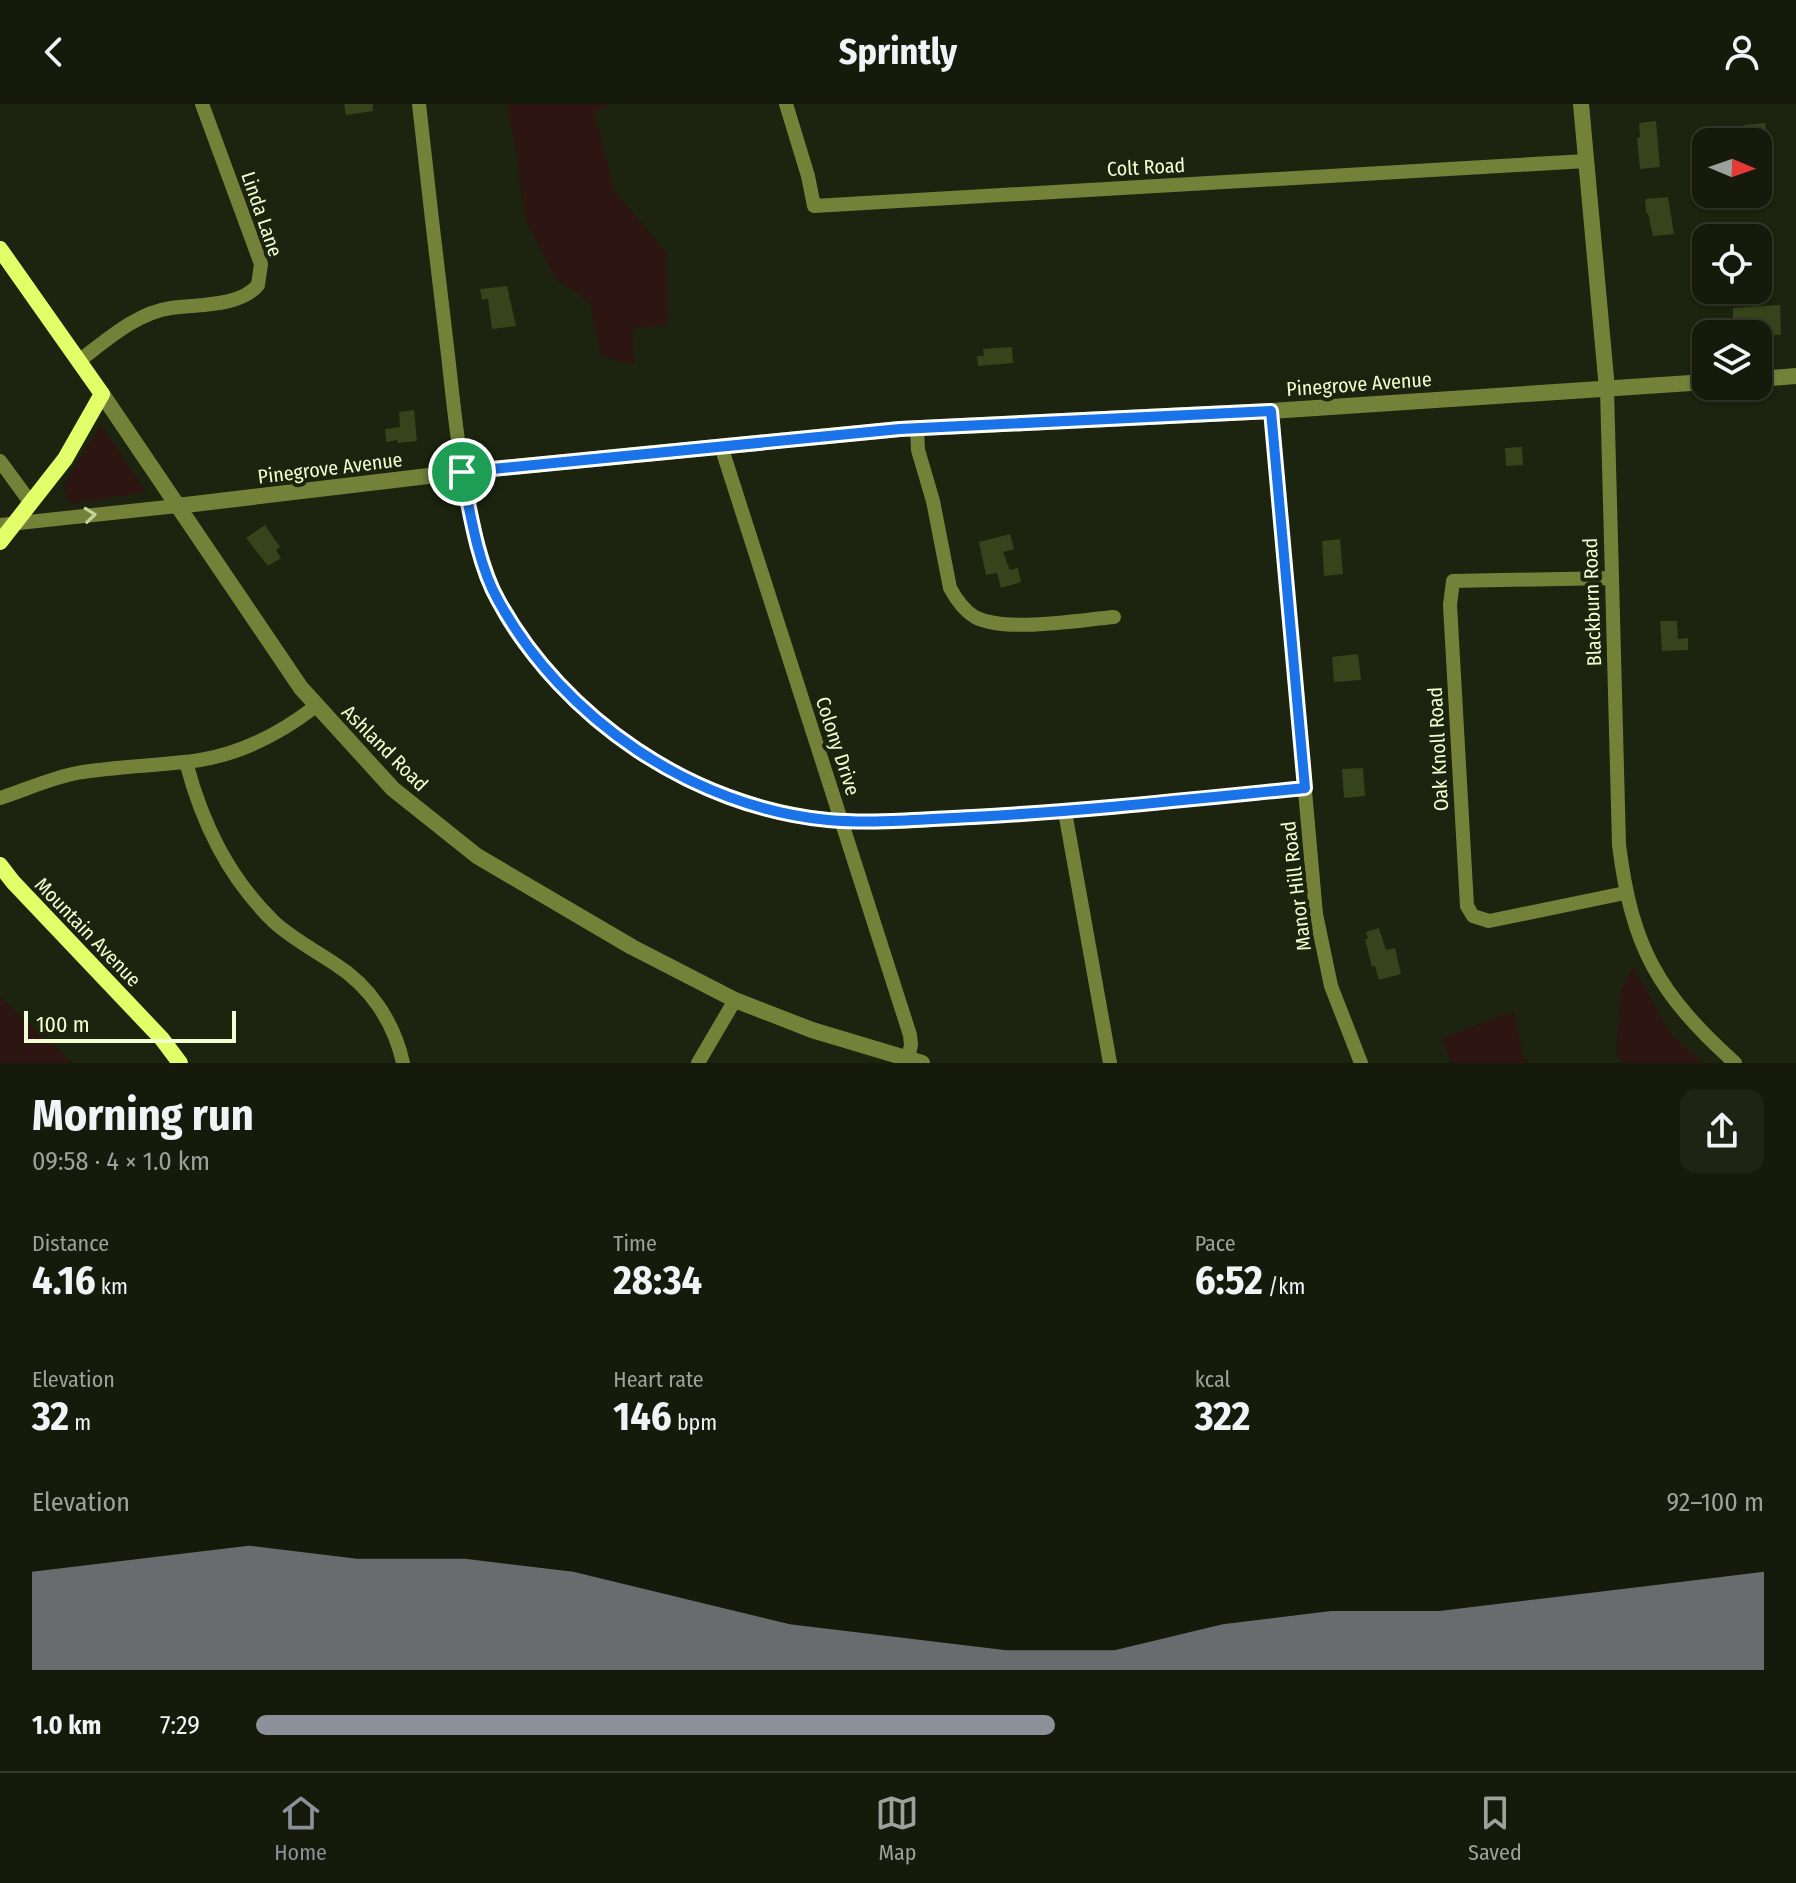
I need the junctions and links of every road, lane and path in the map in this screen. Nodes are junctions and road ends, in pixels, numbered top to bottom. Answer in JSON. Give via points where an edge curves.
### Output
{"nodes":[{"id":1,"x":202,"y":104,"type":"edge"},
{"id":2,"x":419,"y":104,"type":"edge"},
{"id":3,"x":786,"y":104,"type":"edge"},
{"id":4,"x":1581,"y":104,"type":"edge"},
{"id":5,"x":1586,"y":161,"type":"junction"},
{"id":6,"x":0,"y":249,"type":"edge"},
{"id":7,"x":80,"y":360,"type":"junction"},
{"id":8,"x":1796,"y":376,"type":"edge"},
{"id":9,"x":1772,"y":378,"type":"edge"},
{"id":10,"x":1692,"y":383,"type":"edge"},
{"id":11,"x":1607,"y":389,"type":"junction"},
{"id":12,"x":102,"y":394,"type":"junction"},
{"id":13,"x":1271,"y":411,"type":"junction"},
{"id":14,"x":917,"y":428,"type":"junction"},
{"id":15,"x":721,"y":446,"type":"junction"},
{"id":16,"x":0,"y":461,"type":"edge"},
{"id":17,"x":462,"y":472,"type":"junction"},
{"id":18,"x":30,"y":502,"type":"junction"},
{"id":19,"x":177,"y":506,"type":"junction"},
{"id":20,"x":6,"y":524,"type":"edge"},
{"id":21,"x":0,"y":542,"type":"edge"},
{"id":22,"x":1611,"y":578,"type":"junction"},
{"id":23,"x":1114,"y":617,"type":"dead end"},
{"id":24,"x":316,"y":706,"type":"junction"},
{"id":25,"x":186,"y":762,"type":"junction"},
{"id":26,"x":1305,"y":788,"type":"junction"},
{"id":27,"x":0,"y":798,"type":"edge"},
{"id":28,"x":1065,"y":812,"type":"junction"},
{"id":29,"x":841,"y":820,"type":"junction"},
{"id":30,"x":0,"y":865,"type":"edge"},
{"id":31,"x":1625,"y":893,"type":"junction"},
{"id":32,"x":735,"y":1000,"type":"junction"},
{"id":33,"x":913,"y":1062,"type":"edge"},
{"id":34,"x":180,"y":1063,"type":"edge"},
{"id":35,"x":403,"y":1063,"type":"edge"},
{"id":36,"x":698,"y":1063,"type":"edge"},
{"id":37,"x":1110,"y":1063,"type":"edge"},
{"id":38,"x":1361,"y":1063,"type":"edge"},
{"id":39,"x":1735,"y":1063,"type":"edge"}],
"edges":[{"from":1,"to":7,"type":"street","name":"Linda Lane","via":[[261,264],[258,285],[246,296],[146,315]]},
{"from":2,"to":17,"type":"street"},
{"from":3,"to":5,"type":"street","name":"Colt Road","via":[[814,206]]},
{"from":4,"to":5,"type":"street","name":"Blackburn Road"},
{"from":5,"to":11,"type":"street","name":"Blackburn Road"},
{"from":6,"to":7,"type":"main road","name":"Ashland Road"},
{"from":7,"to":12,"type":"main road","name":"Ashland Road"},
{"from":8,"to":9,"type":"street"},
{"from":10,"to":11,"type":"street","name":"Pinegrove Avenue"},
{"from":11,"to":13,"type":"street","name":"Pinegrove Avenue"},
{"from":11,"to":22,"type":"street","name":"Blackburn Road"},
{"from":12,"to":18,"type":"main road","via":[[65,459]]},
{"from":12,"to":19,"type":"street","name":"Ashland Road"},
{"from":13,"to":14,"type":"street","name":"Pinegrove Avenue"},
{"from":13,"to":26,"type":"street","name":"Manor Hill Road"},
{"from":14,"to":15,"type":"street","name":"Pinegrove Avenue"},
{"from":14,"to":23,"type":"street","via":[[956,600],[988,621],[1020,624]]},
{"from":15,"to":17,"type":"street","name":"Pinegrove Avenue"},
{"from":15,"to":29,"type":"street","name":"Colony Drive"},
{"from":16,"to":18,"type":"street"},
{"from":17,"to":19,"type":"street","name":"Pinegrove Avenue"},
{"from":17,"to":29,"type":"street","via":[[496,598],[520,637],[580,706],[628,744],[694,782],[780,812]]},
{"from":18,"to":20,"type":"main road"},
{"from":20,"to":19,"type":"street","name":"Pinegrove Avenue","one_way":true},
{"from":19,"to":24,"type":"street","name":"Ashland Road"},
{"from":20,"to":21,"type":"main road"},
{"from":22,"to":31,"type":"street","name":"Blackburn Road"},
{"from":22,"to":31,"type":"street","name":"Oak Knoll Road","via":[[1453,581],[1450,605],[1467,906],[1473,916],[1489,921]]},
{"from":24,"to":25,"type":"street","via":[[251,746]]},
{"from":24,"to":32,"type":"street","name":"Ashland Road","via":[[393,789],[477,856]]},
{"from":25,"to":27,"type":"street","via":[[72,774]]},
{"from":25,"to":35,"type":"street","via":[[204,821],[235,876],[276,924],[368,993],[391,1027]]},
{"from":26,"to":28,"type":"street"},
{"from":26,"to":38,"type":"street","name":"Manor Hill Road","via":[[1316,914],[1331,986]]},
{"from":28,"to":29,"type":"street"},
{"from":28,"to":37,"type":"street"},
{"from":29,"to":33,"type":"street","name":"Colony Drive","via":[[910,1035]]},
{"from":30,"to":34,"type":"main road","name":"Mountain Avenue"},
{"from":31,"to":39,"type":"street","name":"Blackburn Road","via":[[1652,967],[1673,999]]},
{"from":32,"to":33,"type":"street","name":"Ashland Road"},
{"from":32,"to":36,"type":"street"}]}
